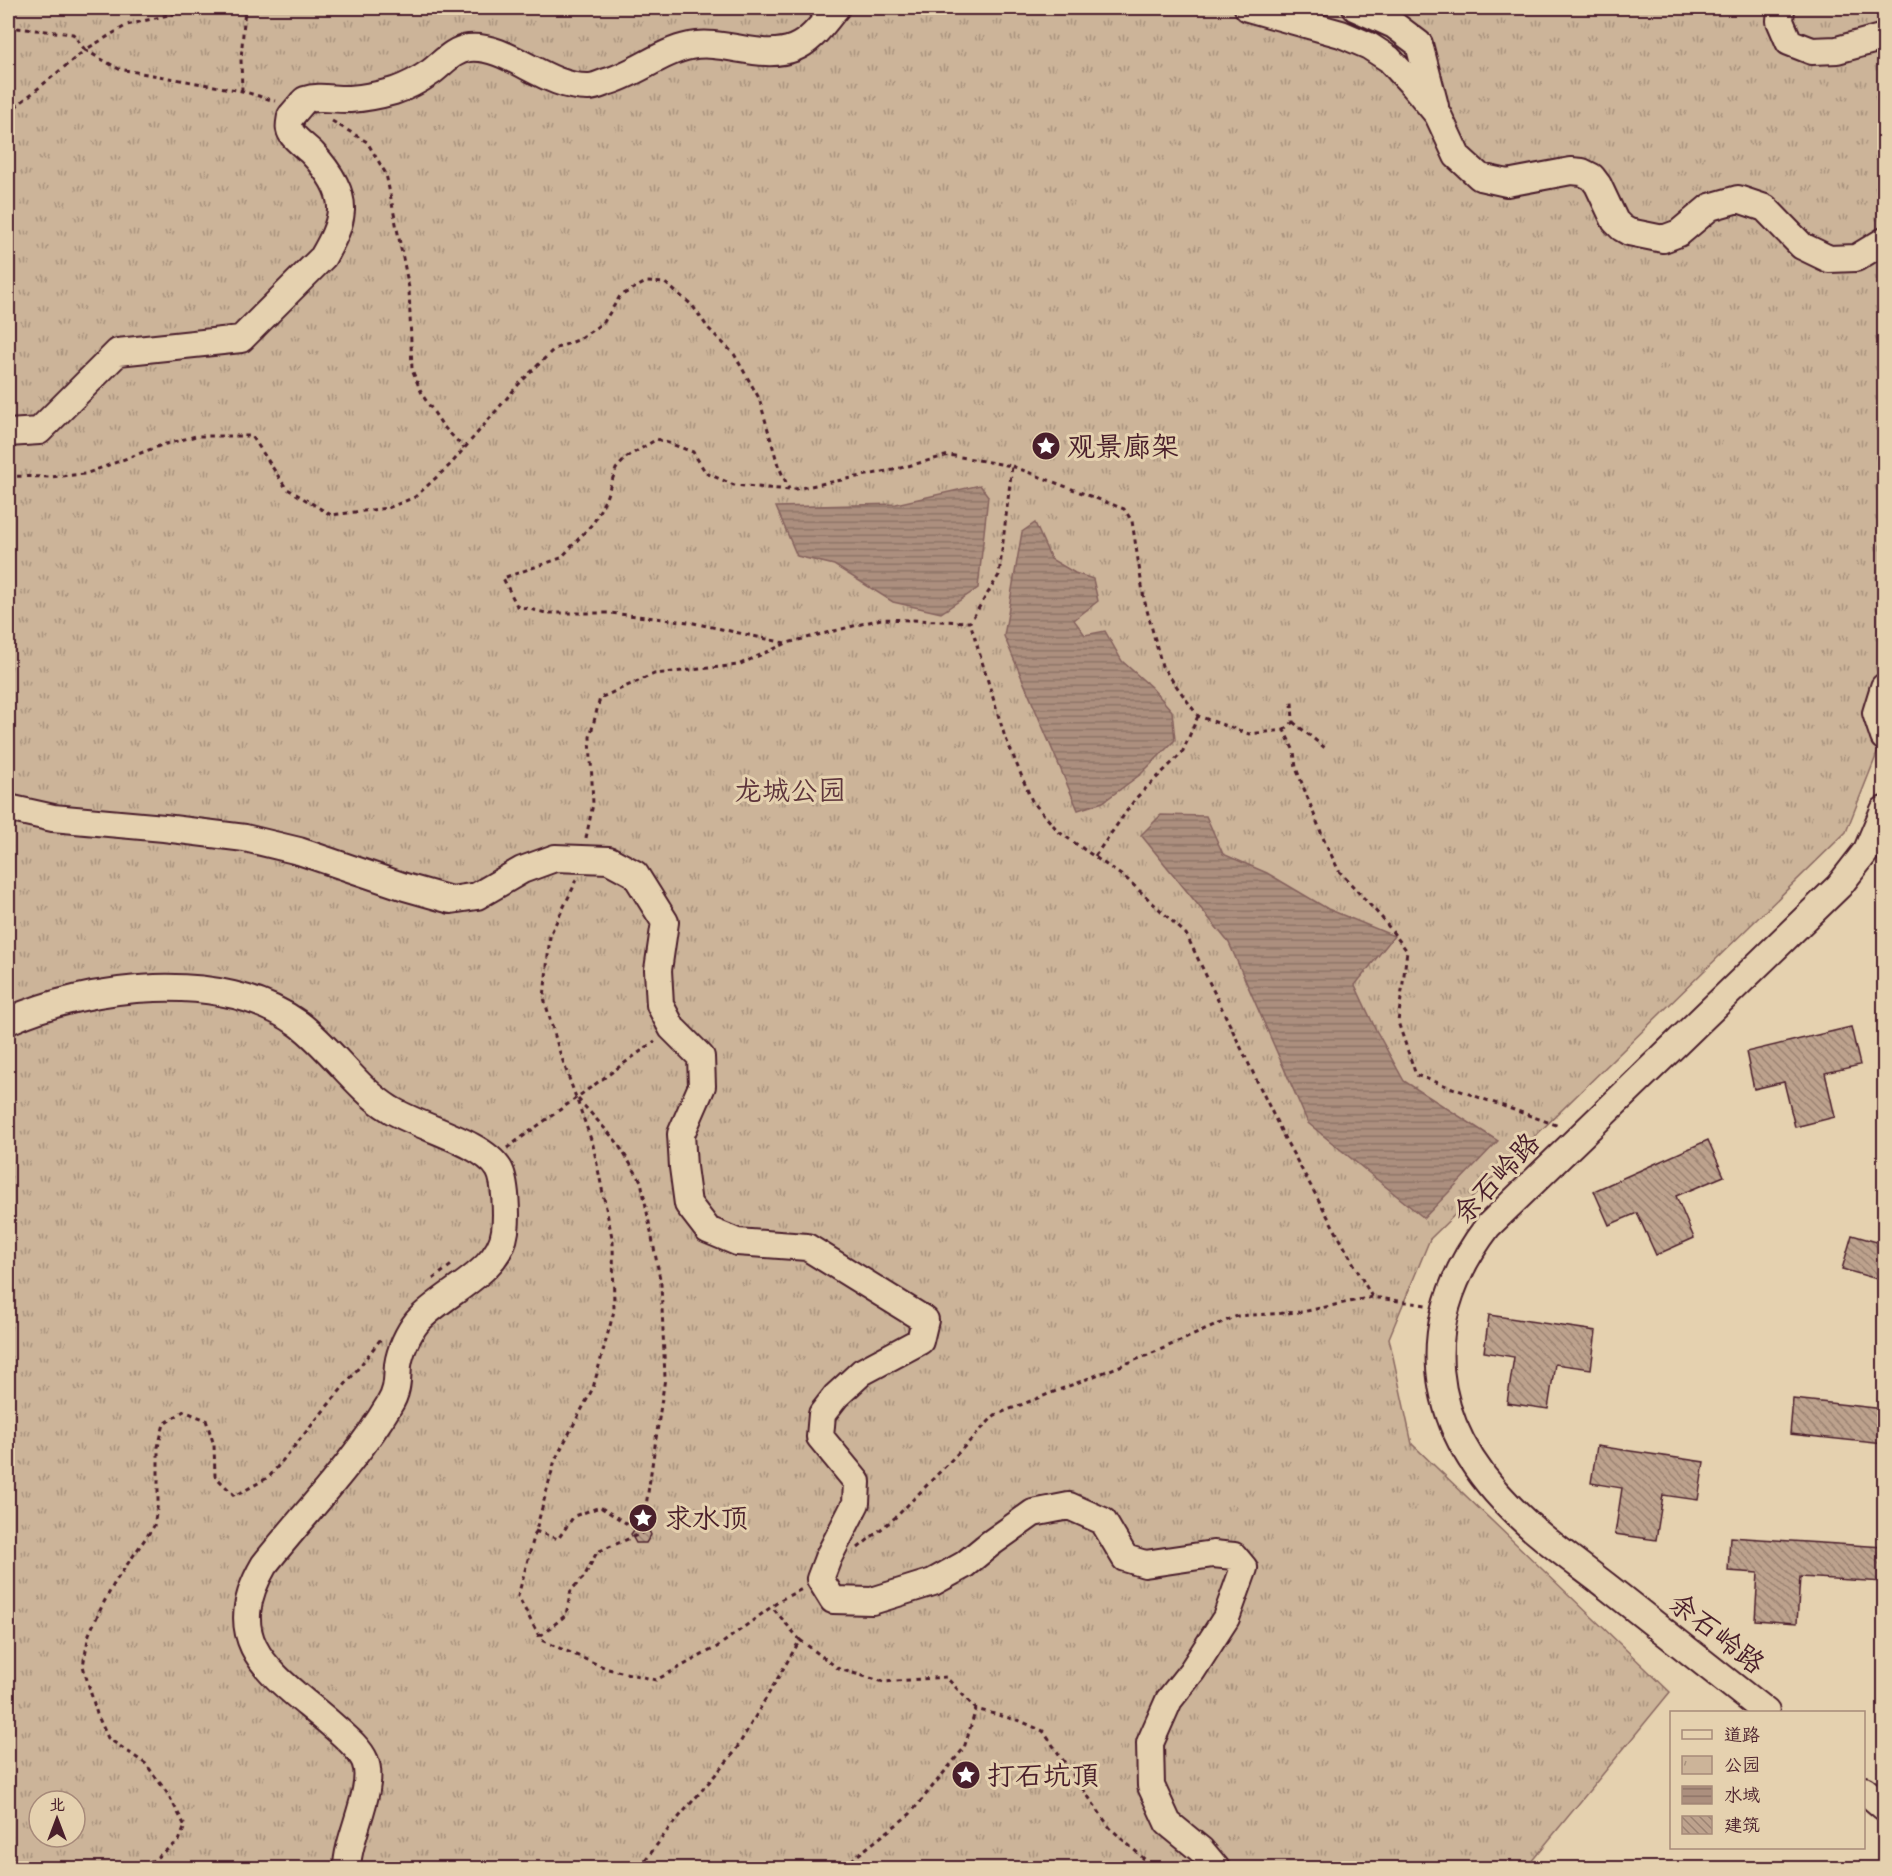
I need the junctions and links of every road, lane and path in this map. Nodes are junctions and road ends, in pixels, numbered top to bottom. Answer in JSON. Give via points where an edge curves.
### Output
{"nodes":[{"id":1,"x":232,"y":8,"type":"edge"},
{"id":2,"x":245,"y":8,"type":"edge"},
{"id":3,"x":302,"y":8,"type":"edge"},
{"id":4,"x":330,"y":8,"type":"edge"},
{"id":5,"x":836,"y":8,"type":"edge"},
{"id":6,"x":1248,"y":8,"type":"edge"},
{"id":7,"x":1356,"y":8,"type":"edge"},
{"id":8,"x":1781,"y":8,"type":"edge"},
{"id":9,"x":8,"y":27,"type":"edge"},
{"id":10,"x":1884,"y":37,"type":"edge"},
{"id":11,"x":85,"y":50,"type":"junction"},
{"id":12,"x":242,"y":91,"type":"dead end"},
{"id":13,"x":8,"y":113,"type":"edge"},
{"id":14,"x":1438,"y":116,"type":"junction"},
{"id":15,"x":1884,"y":240,"type":"edge"},
{"id":16,"x":412,"y":370,"type":"dead end"},
{"id":17,"x":8,"y":433,"type":"edge"},
{"id":18,"x":464,"y":448,"type":"junction"},
{"id":19,"x":1012,"y":466,"type":"junction"},
{"id":20,"x":8,"y":476,"type":"edge"},
{"id":21,"x":790,"y":490,"type":"junction"},
{"id":22,"x":881,"y":620,"type":"dead end"},
{"id":23,"x":970,"y":622,"type":"junction"},
{"id":24,"x":787,"y":643,"type":"dead end"},
{"id":25,"x":1884,"y":687,"type":"edge"},
{"id":26,"x":1292,"y":702,"type":"dead end"},
{"id":27,"x":1198,"y":716,"type":"junction"},
{"id":28,"x":1293,"y":722,"type":"junction"},
{"id":29,"x":1284,"y":730,"type":"junction"},
{"id":30,"x":1884,"y":737,"type":"edge"},
{"id":31,"x":1325,"y":748,"type":"dead end"},
{"id":32,"x":8,"y":808,"type":"edge"},
{"id":33,"x":1884,"y":810,"type":"edge"},
{"id":34,"x":1094,"y":856,"type":"junction"},
{"id":35,"x":8,"y":1021,"type":"edge"},
{"id":36,"x":672,"y":1028,"type":"junction"},
{"id":37,"x":576,"y":1098,"type":"junction"},
{"id":38,"x":1582,"y":1134,"type":"junction"},
{"id":39,"x":491,"y":1159,"type":"junction"},
{"id":40,"x":457,"y":1261,"type":"dead end"},
{"id":41,"x":429,"y":1282,"type":"dead end"},
{"id":42,"x":1372,"y":1297,"type":"dead end"},
{"id":43,"x":384,"y":1334,"type":"dead end"},
{"id":44,"x":535,"y":1531,"type":"dead end"},
{"id":45,"x":642,"y":1533,"type":"junction"},
{"id":46,"x":772,"y":1607,"type":"dead end"},
{"id":47,"x":539,"y":1636,"type":"dead end"},
{"id":48,"x":800,"y":1640,"type":"junction"},
{"id":49,"x":976,"y":1709,"type":"junction"},
{"id":50,"x":1763,"y":1711,"type":"edge"},
{"id":51,"x":1865,"y":1792,"type":"edge"},
{"id":52,"x":1884,"y":1806,"type":"edge"},
{"id":53,"x":8,"y":1861,"type":"edge"},
{"id":54,"x":78,"y":1869,"type":"edge"},
{"id":55,"x":123,"y":1869,"type":"edge"},
{"id":56,"x":347,"y":1869,"type":"edge"},
{"id":57,"x":640,"y":1869,"type":"edge"},
{"id":58,"x":846,"y":1869,"type":"edge"},
{"id":59,"x":1154,"y":1869,"type":"edge"},
{"id":60,"x":1216,"y":1869,"type":"edge"}],
"edges":[{"from":1,"to":11,"type":"path","via":[[172,14],[127,25]]},
{"from":2,"to":12,"type":"path"},
{"from":3,"to":4,"type":"path"},
{"from":5,"to":17,"type":"street","via":[[813,35],[793,48],[776,52],[723,44],[690,46],[622,78],[590,87],[555,82],[489,50],[471,48],[453,54],[426,75],[396,90],[364,98],[304,99],[289,124],[292,134],[332,178],[341,209],[339,224],[323,257],[241,339],[118,352],[39,431]]},
{"from":6,"to":14,"type":"street","via":[[1341,34],[1369,46],[1389,59]]},
{"from":7,"to":14,"type":"street","via":[[1394,25],[1419,44]]},
{"from":8,"to":10,"type":"street","via":[[1780,21],[1789,42],[1812,51],[1837,50]]},
{"from":9,"to":11,"type":"path","via":[[73,34]]},
{"from":11,"to":13,"type":"path"},
{"from":14,"to":15,"type":"street","via":[[1457,156],[1480,177],[1507,183],[1582,172],[1598,185],[1615,220],[1637,235],[1663,239],[1678,233],[1710,207],[1738,199],[1765,208],[1802,246],[1829,259],[1856,258]]},
{"from":16,"to":18,"type":"path","via":[[423,396]]},
{"from":18,"to":20,"type":"path","via":[[415,497],[388,508],[330,515],[286,488],[252,435],[196,436],[85,474]]},
{"from":18,"to":21,"type":"path","via":[[554,349],[578,340],[604,322],[620,296],[646,282],[665,284],[692,304],[708,328],[734,354],[759,398],[778,465]]},
{"from":19,"to":21,"type":"path","via":[[950,455]]},
{"from":19,"to":23,"type":"path","via":[[999,575]]},
{"from":19,"to":27,"type":"path","via":[[1124,509],[1132,521],[1144,599],[1162,666]]},
{"from":21,"to":24,"type":"path","via":[[734,485],[706,472],[693,452],[657,439],[627,457],[616,469],[594,522],[561,558],[503,578],[517,606],[546,613],[611,613],[689,622]]},
{"from":22,"to":23,"type":"path"},
{"from":23,"to":34,"type":"path","via":[[1004,734],[1032,801],[1059,832]]},
{"from":25,"to":30,"type":"street","via":[[1876,713]]},
{"from":26,"to":28,"type":"path"},
{"from":27,"to":29,"type":"path","via":[[1249,734]]},
{"from":27,"to":34,"type":"path","via":[[1182,753],[1136,798]]},
{"from":28,"to":29,"type":"path"},
{"from":28,"to":31,"type":"path"},
{"from":29,"to":38,"type":"path","via":[[1339,871],[1407,951],[1398,1022],[1416,1075]]},
{"from":32,"to":36,"type":"street","via":[[53,819],[245,838],[299,851],[451,900],[477,896],[522,870],[555,858],[609,860],[635,874],[665,922],[658,970],[660,1005]]},
{"from":33,"to":38,"type":"street","name":"余石岭路","via":[[1867,849],[1839,886]]},
{"from":34,"to":42,"type":"path","via":[[1128,880],[1186,934],[1285,1139]]},
{"from":35,"to":39,"type":"street","via":[[65,1000],[115,991],[205,991],[260,1003],[279,1011],[315,1038],[381,1104],[468,1144]]},
{"from":36,"to":37,"type":"path"},
{"from":36,"to":60,"type":"street","via":[[701,1057],[702,1086],[681,1134],[688,1204],[708,1230],[737,1242],[807,1247],[926,1320],[920,1341],[862,1372],[822,1414],[820,1437],[857,1482],[856,1503],[820,1579],[833,1600],[872,1601],[933,1582],[964,1565],[1033,1513],[1069,1506],[1103,1521],[1125,1558],[1145,1564],[1213,1554],[1234,1556],[1244,1568],[1226,1618],[1169,1700],[1150,1743],[1151,1786],[1168,1823],[1202,1850]]},
{"from":37,"to":39,"type":"path"},
{"from":37,"to":45,"type":"path","via":[[616,1141],[641,1181],[661,1284],[665,1378]]},
{"from":38,"to":50,"type":"street","name":"余石岭路","via":[[1488,1226],[1462,1265],[1441,1330],[1440,1378],[1445,1402],[1463,1448],[1510,1508]]},
{"from":39,"to":56,"type":"street","via":[[503,1181],[505,1229],[498,1253],[414,1326],[402,1351],[397,1387],[388,1408],[264,1565],[246,1608],[248,1635],[260,1659],[338,1730],[365,1761],[367,1784]]},
{"from":40,"to":41,"type":"path"},
{"from":43,"to":55,"type":"path","via":[[268,1477],[235,1496],[215,1476],[214,1445],[207,1420],[184,1411],[164,1424],[158,1447],[154,1526],[103,1604],[89,1634],[83,1666],[108,1738],[146,1764],[185,1827],[178,1841],[152,1861]]},
{"from":44,"to":45,"type":"path","via":[[558,1539],[574,1516],[600,1507]]},
{"from":45,"to":47,"type":"path","via":[[597,1552],[584,1577],[571,1590],[566,1616]]},
{"from":46,"to":48,"type":"path"},
{"from":48,"to":49,"type":"path","via":[[839,1669],[884,1682],[946,1677]]},
{"from":48,"to":57,"type":"path","via":[[734,1753]]},
{"from":49,"to":58,"type":"path","via":[[964,1748],[910,1814],[854,1858]]},
{"from":49,"to":59,"type":"path","via":[[1020,1720],[1042,1731],[1110,1828]]},
{"from":51,"to":52,"type":"street"},
{"from":53,"to":54,"type":"path"}]}
